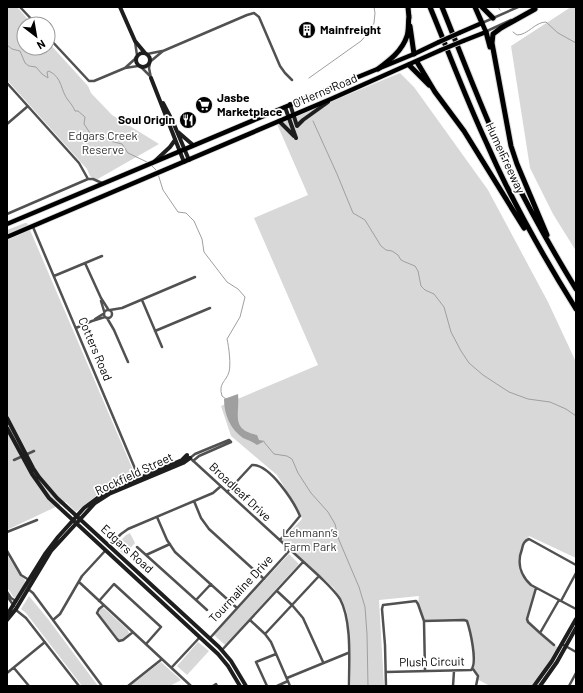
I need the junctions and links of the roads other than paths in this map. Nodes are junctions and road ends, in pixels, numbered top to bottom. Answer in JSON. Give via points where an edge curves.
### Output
{"nodes":[{"id":1,"x":20,"y":7,"type":"edge"},
{"id":2,"x":120,"y":7,"type":"edge"},
{"id":3,"x":408,"y":7,"type":"edge"},
{"id":4,"x":430,"y":7,"type":"edge"},
{"id":5,"x":442,"y":7,"type":"edge"},
{"id":6,"x":475,"y":7,"type":"edge"},
{"id":7,"x":482,"y":7,"type":"edge"},
{"id":8,"x":518,"y":7,"type":"edge"},
{"id":9,"x":537,"y":8,"type":"edge"},
{"id":10,"x":28,"y":16,"type":"edge"},
{"id":11,"x":409,"y":16,"type":"junction"},
{"id":12,"x":493,"y":18,"type":"junction"},
{"id":13,"x":482,"y":23,"type":"junction"},
{"id":14,"x":486,"y":32,"type":"junction"},
{"id":15,"x":135,"y":41,"type":"junction"},
{"id":16,"x":56,"y":46,"type":"edge"},
{"id":17,"x":163,"y":51,"type":"junction"},
{"id":18,"x":146,"y":53,"type":"junction"},
{"id":19,"x":414,"y":54,"type":"junction"},
{"id":20,"x":136,"y":57,"type":"junction"},
{"id":21,"x":150,"y":62,"type":"junction"},
{"id":22,"x":417,"y":62,"type":"junction"},
{"id":23,"x":496,"y":63,"type":"junction"},
{"id":24,"x":408,"y":65,"type":"junction"},
{"id":25,"x":140,"y":67,"type":"junction"},
{"id":26,"x":125,"y":68,"type":"junction"},
{"id":27,"x":378,"y":69,"type":"junction"},
{"id":28,"x":151,"y":78,"type":"junction"},
{"id":29,"x":292,"y":80,"type":"dead end"},
{"id":30,"x":7,"y":83,"type":"edge"},
{"id":31,"x":435,"y":92,"type":"junction"},
{"id":32,"x":159,"y":96,"type":"junction"},
{"id":33,"x":331,"y":99,"type":"junction"},
{"id":34,"x":28,"y":106,"type":"junction"},
{"id":35,"x":287,"y":106,"type":"junction"},
{"id":36,"x":291,"y":116,"type":"junction"},
{"id":37,"x":279,"y":122,"type":"junction"},
{"id":38,"x":7,"y":124,"type":"edge"},
{"id":39,"x":175,"y":128,"type":"junction"},
{"id":40,"x":175,"y":140,"type":"junction"},
{"id":41,"x":193,"y":145,"type":"junction"},
{"id":42,"x":182,"y":150,"type":"junction"},
{"id":43,"x":155,"y":161,"type":"junction"},
{"id":44,"x":186,"y":161,"type":"junction"},
{"id":45,"x":88,"y":179,"type":"junction"},
{"id":46,"x":103,"y":184,"type":"junction"},
{"id":47,"x":7,"y":214,"type":"edge"},
{"id":48,"x":7,"y":224,"type":"edge"},
{"id":49,"x":33,"y":227,"type":"junction"},
{"id":50,"x":7,"y":237,"type":"edge"},
{"id":51,"x":102,"y":256,"type":"dead end"},
{"id":52,"x":557,"y":258,"type":"junction"},
{"id":53,"x":86,"y":263,"type":"junction"},
{"id":54,"x":547,"y":264,"type":"junction"},
{"id":55,"x":54,"y":276,"type":"junction"},
{"id":56,"x":194,"y":277,"type":"dead end"},
{"id":57,"x":576,"y":289,"type":"edge"},
{"id":58,"x":101,"y":298,"type":"junction"},
{"id":59,"x":142,"y":300,"type":"junction"},
{"id":60,"x":122,"y":308,"type":"junction"},
{"id":61,"x":210,"y":308,"type":"dead end"},
{"id":62,"x":576,"y":309,"type":"edge"},
{"id":63,"x":109,"y":310,"type":"junction"},
{"id":64,"x":104,"y":312,"type":"junction"},
{"id":65,"x":112,"y":315,"type":"junction"},
{"id":66,"x":106,"y":318,"type":"junction"},
{"id":67,"x":92,"y":321,"type":"junction"},
{"id":68,"x":76,"y":328,"type":"junction"},
{"id":69,"x":114,"y":330,"type":"junction"},
{"id":70,"x":156,"y":331,"type":"junction"},
{"id":71,"x":162,"y":347,"type":"dead end"},
{"id":72,"x":128,"y":362,"type":"dead end"},
{"id":73,"x":7,"y":418,"type":"edge"},
{"id":74,"x":7,"y":428,"type":"edge"},
{"id":75,"x":215,"y":448,"type":"junction"},
{"id":76,"x":34,"y":451,"type":"dead end"},
{"id":77,"x":23,"y":456,"type":"junction"},
{"id":78,"x":189,"y":457,"type":"junction"},
{"id":79,"x":14,"y":460,"type":"dead end"},
{"id":80,"x":140,"y":479,"type":"junction"},
{"id":81,"x":221,"y":486,"type":"junction"},
{"id":82,"x":227,"y":492,"type":"junction"},
{"id":83,"x":194,"y":502,"type":"junction"},
{"id":84,"x":157,"y":517,"type":"junction"},
{"id":85,"x":78,"y":518,"type":"junction"},
{"id":86,"x":37,"y":520,"type":"dead end"},
{"id":87,"x":74,"y":522,"type":"junction"},
{"id":88,"x":7,"y":532,"type":"edge"},
{"id":89,"x":280,"y":540,"type":"junction"},
{"id":90,"x":170,"y":544,"type":"junction"},
{"id":91,"x":109,"y":546,"type":"junction"},
{"id":92,"x":137,"y":547,"type":"dead end"},
{"id":93,"x":105,"y":550,"type":"junction"},
{"id":94,"x":290,"y":550,"type":"junction"},
{"id":95,"x":7,"y":551,"type":"edge"},
{"id":96,"x":146,"y":555,"type":"junction"},
{"id":97,"x":303,"y":562,"type":"junction"},
{"id":98,"x":576,"y":565,"type":"edge"},
{"id":99,"x":576,"y":572,"type":"edge"},
{"id":100,"x":319,"y":576,"type":"junction"},
{"id":101,"x":264,"y":579,"type":"junction"},
{"id":102,"x":31,"y":581,"type":"junction"},
{"id":103,"x":79,"y":582,"type":"junction"},
{"id":104,"x":211,"y":584,"type":"junction"},
{"id":105,"x":26,"y":588,"type":"junction"},
{"id":106,"x":536,"y":588,"type":"junction"},
{"id":107,"x":277,"y":591,"type":"junction"},
{"id":108,"x":7,"y":592,"type":"edge"},
{"id":109,"x":7,"y":596,"type":"edge"},
{"id":110,"x":196,"y":600,"type":"junction"},
{"id":111,"x":560,"y":600,"type":"junction"},
{"id":112,"x":99,"y":601,"type":"junction"},
{"id":113,"x":18,"y":602,"type":"junction"},
{"id":114,"x":104,"y":605,"type":"junction"},
{"id":115,"x":292,"y":605,"type":"junction"},
{"id":116,"x":15,"y":608,"type":"junction"},
{"id":117,"x":237,"y":608,"type":"junction"},
{"id":118,"x":576,"y":609,"type":"edge"},
{"id":119,"x":207,"y":610,"type":"dead end"},
{"id":120,"x":7,"y":615,"type":"edge"},
{"id":121,"x":576,"y":619,"type":"edge"},
{"id":122,"x":7,"y":620,"type":"edge"},
{"id":123,"x":53,"y":620,"type":"junction"},
{"id":124,"x":250,"y":620,"type":"junction"},
{"id":125,"x":424,"y":621,"type":"junction"},
{"id":126,"x":576,"y":628,"type":"edge"},
{"id":127,"x":134,"y":632,"type":"junction"},
{"id":128,"x":203,"y":633,"type":"junction"},
{"id":129,"x":540,"y":633,"type":"junction"},
{"id":130,"x":265,"y":634,"type":"junction"},
{"id":131,"x":200,"y":637,"type":"junction"},
{"id":132,"x":209,"y":638,"type":"junction"},
{"id":133,"x":45,"y":642,"type":"junction"},
{"id":134,"x":206,"y":643,"type":"junction"},
{"id":135,"x":146,"y":644,"type":"junction"},
{"id":136,"x":554,"y":645,"type":"dead end"},
{"id":137,"x":564,"y":645,"type":"junction"},
{"id":138,"x":222,"y":650,"type":"junction"},
{"id":139,"x":576,"y":652,"type":"edge"},
{"id":140,"x":348,"y":653,"type":"junction"},
{"id":141,"x":276,"y":654,"type":"junction"},
{"id":142,"x":162,"y":659,"type":"junction"},
{"id":143,"x":323,"y":662,"type":"junction"},
{"id":144,"x":172,"y":667,"type":"junction"},
{"id":145,"x":14,"y":668,"type":"junction"},
{"id":146,"x":473,"y":669,"type":"junction"},
{"id":147,"x":425,"y":671,"type":"junction"},
{"id":148,"x":454,"y":671,"type":"junction"},
{"id":149,"x":386,"y":672,"type":"junction"},
{"id":150,"x":7,"y":673,"type":"edge"},
{"id":151,"x":576,"y":673,"type":"edge"},
{"id":152,"x":287,"y":680,"type":"junction"},
{"id":153,"x":29,"y":686,"type":"edge"},
{"id":154,"x":79,"y":686,"type":"edge"},
{"id":155,"x":102,"y":686,"type":"edge"},
{"id":156,"x":128,"y":686,"type":"edge"},
{"id":157,"x":191,"y":686,"type":"edge"},
{"id":158,"x":213,"y":686,"type":"edge"},
{"id":159,"x":217,"y":686,"type":"edge"},
{"id":160,"x":240,"y":686,"type":"edge"},
{"id":161,"x":246,"y":686,"type":"edge"},
{"id":162,"x":267,"y":686,"type":"edge"},
{"id":163,"x":277,"y":686,"type":"edge"},
{"id":164,"x":290,"y":686,"type":"edge"},
{"id":165,"x":349,"y":686,"type":"edge"},
{"id":166,"x":386,"y":686,"type":"edge"},
{"id":167,"x":453,"y":686,"type":"edge"},
{"id":168,"x":476,"y":686,"type":"edge"},
{"id":169,"x":534,"y":686,"type":"edge"},
{"id":170,"x":540,"y":686,"type":"edge"},
{"id":171,"x":569,"y":686,"type":"edge"}],
"edges":[{"from":1,"to":10,"type":"street"},
{"from":2,"to":15,"type":"street"},
{"from":3,"to":11,"type":"highway"},
{"from":4,"to":54,"type":"highway","name":"Hume Freeway","via":[[490,152]]},
{"from":5,"to":52,"type":"highway","name":"Hume Freeway","via":[[496,140]]},
{"from":6,"to":13,"type":"highway"},
{"from":7,"to":12,"type":"highway"},
{"from":8,"to":12,"type":"street","name":"O'Herns Road"},
{"from":9,"to":14,"type":"street","name":"O'Herns Road"},
{"from":9,"to":23,"type":"highway","via":[[494,34],[492,43]]},
{"from":11,"to":19,"type":"highway"},
{"from":11,"to":27,"type":"highway","via":[[407,35],[403,43],[397,53]]},
{"from":12,"to":13,"type":"street","name":"O'Herns Road"},
{"from":13,"to":14,"type":"main road"},
{"from":13,"to":19,"type":"main road","name":"O'Herns Road","bridge":true},
{"from":14,"to":22,"type":"main road","name":"O'Herns Road","bridge":true},
{"from":14,"to":23,"type":"highway"},
{"from":15,"to":18,"type":"street"},
{"from":15,"to":20,"type":"street"},
{"from":16,"to":26,"type":"street","via":[[89,81]]},
{"from":17,"to":18,"type":"street"},
{"from":17,"to":21,"type":"street"},
{"from":17,"to":29,"type":"street","via":[[254,13],[259,17],[280,66]]},
{"from":18,"to":20,"type":"street"},
{"from":18,"to":21,"type":"street","via":[[150,57]]},
{"from":19,"to":22,"type":"main road"},
{"from":19,"to":27,"type":"main road","name":"O'Herns Road"},
{"from":20,"to":25,"type":"street"},
{"from":20,"to":26,"type":"street"},
{"from":21,"to":25,"type":"street","via":[[146,67]]},
{"from":21,"to":28,"type":"street"},
{"from":22,"to":24,"type":"main road","name":"O'Herns Road"},
{"from":22,"to":31,"type":"highway"},
{"from":23,"to":52,"type":"highway","via":[[513,152]]},
{"from":24,"to":31,"type":"highway"},
{"from":24,"to":33,"type":"main road","name":"O'Herns Road"},
{"from":25,"to":26,"type":"street"},
{"from":25,"to":28,"type":"street"},
{"from":27,"to":35,"type":"main road","name":"O'Herns Road"},
{"from":28,"to":32,"type":"street"},
{"from":30,"to":34,"type":"street"},
{"from":31,"to":54,"type":"highway","via":[[464,131]]},
{"from":32,"to":39,"type":"street"},
{"from":32,"to":40,"type":"street"},
{"from":33,"to":36,"type":"main road","name":"O'Herns Road"},
{"from":33,"to":36,"type":"street","via":[[297,126]]},
{"from":34,"to":38,"type":"street"},
{"from":34,"to":45,"type":"street","via":[[79,163]]},
{"from":35,"to":36,"type":"street"},
{"from":35,"to":41,"type":"main road","name":"O'Herns Road"},
{"from":36,"to":37,"type":"main road","name":"O'Herns Road"},
{"from":36,"to":37,"type":"street","via":[[296,138]]},
{"from":37,"to":44,"type":"main road","name":"O'Herns Road"},
{"from":39,"to":41,"type":"street"},
{"from":39,"to":42,"type":"street"},
{"from":40,"to":42,"type":"street"},
{"from":40,"to":43,"type":"street"},
{"from":41,"to":42,"type":"main road","name":"O'Herns Road"},
{"from":42,"to":43,"type":"main road","name":"O'Herns Road"},
{"from":42,"to":44,"type":"street"},
{"from":43,"to":46,"type":"main road","name":"O'Herns Road"},
{"from":44,"to":49,"type":"main road","name":"O'Herns Road"},
{"from":45,"to":46,"type":"street"},
{"from":45,"to":47,"type":"street"},
{"from":46,"to":48,"type":"main road","name":"O'Herns Road"},
{"from":49,"to":50,"type":"main road","name":"O'Herns Road"},
{"from":49,"to":55,"type":"street","name":"Cotters Road"},
{"from":51,"to":53,"type":"street"},
{"from":52,"to":57,"type":"highway","name":"Hume Freeway"},
{"from":53,"to":55,"type":"street"},
{"from":53,"to":58,"type":"street"},
{"from":54,"to":62,"type":"highway","name":"Hume Freeway"},
{"from":55,"to":68,"type":"street","name":"Cotters Road"},
{"from":56,"to":59,"type":"street"},
{"from":58,"to":63,"type":"street"},
{"from":58,"to":64,"type":"street"},
{"from":59,"to":60,"type":"street"},
{"from":59,"to":70,"type":"street"},
{"from":60,"to":63,"type":"street"},
{"from":60,"to":65,"type":"street"},
{"from":61,"to":70,"type":"street"},
{"from":63,"to":64,"type":"street"},
{"from":63,"to":65,"type":"street"},
{"from":64,"to":66,"type":"street"},
{"from":64,"to":67,"type":"street"},
{"from":65,"to":66,"type":"street"},
{"from":65,"to":69,"type":"street"},
{"from":66,"to":67,"type":"street"},
{"from":66,"to":69,"type":"street"},
{"from":67,"to":68,"type":"street"},
{"from":68,"to":80,"type":"street","name":"Cotters Road"},
{"from":69,"to":72,"type":"street"},
{"from":70,"to":71,"type":"street"},
{"from":73,"to":77,"type":"street","name":"Edgars Road"},
{"from":74,"to":77,"type":"street","name":"Edgars Road"},
{"from":75,"to":75,"type":"street","name":"Rockfield Street","via":[[229,440],[231,442]]},
{"from":75,"to":78,"type":"street","name":"Rockfield Street"},
{"from":76,"to":77,"type":"street"},
{"from":77,"to":79,"type":"street"},
{"from":77,"to":85,"type":"street","name":"Edgars Road","via":[[44,484]]},
{"from":77,"to":87,"type":"street","name":"Edgars Road","via":[[49,498]]},
{"from":78,"to":80,"type":"street","name":"Rockfield Street","via":[[186,462]]},
{"from":78,"to":81,"type":"street","name":"Broadleaf Drive"},
{"from":80,"to":85,"type":"street","name":"Rockfield Street","via":[[101,499]]},
{"from":81,"to":82,"type":"street","name":"Broadleaf Drive"},
{"from":81,"to":83,"type":"street","via":[[215,492]]},
{"from":82,"to":89,"type":"street","name":"Broadleaf Drive"},
{"from":82,"to":89,"type":"street","via":[[254,464],[274,476],[300,516]]},
{"from":83,"to":84,"type":"street"},
{"from":83,"to":101,"type":"street","via":[[209,529]]},
{"from":84,"to":90,"type":"street"},
{"from":84,"to":91,"type":"street","via":[[125,531]]},
{"from":85,"to":87,"type":"street","name":"Rockfield Street"},
{"from":85,"to":91,"type":"street","name":"Edgars Road"},
{"from":86,"to":88,"type":"street"},
{"from":87,"to":93,"type":"street","name":"Edgars Road"},
{"from":87,"to":102,"type":"street","name":"Rockfield Street","via":[[45,554]]},
{"from":89,"to":94,"type":"street","name":"Broadleaf Drive"},
{"from":90,"to":96,"type":"street"},
{"from":90,"to":104,"type":"street","via":[[175,552]]},
{"from":91,"to":93,"type":"street"},
{"from":91,"to":128,"type":"street","name":"Edgars Road"},
{"from":92,"to":96,"type":"street"},
{"from":93,"to":103,"type":"street"},
{"from":93,"to":131,"type":"street","name":"Edgars Road"},
{"from":94,"to":97,"type":"street","name":"Broadleaf Drive"},
{"from":94,"to":101,"type":"street","name":"Tourmaline Drive"},
{"from":95,"to":102,"type":"street","via":[[21,575]]},
{"from":96,"to":110,"type":"street"},
{"from":97,"to":100,"type":"street","name":"Broadleaf Drive"},
{"from":97,"to":107,"type":"street"},
{"from":98,"to":106,"type":"street","via":[[527,539],[519,557],[519,564],[526,579]]},
{"from":99,"to":111,"type":"street"},
{"from":100,"to":115,"type":"street"},
{"from":100,"to":140,"type":"street","name":"Broadleaf Drive","via":[[334,592],[344,609],[348,627]]},
{"from":101,"to":117,"type":"street","name":"Tourmaline Drive"},
{"from":102,"to":105,"type":"street","name":"Rockfield Street"},
{"from":103,"to":112,"type":"street"},
{"from":103,"to":123,"type":"street","via":[[60,614]]},
{"from":104,"to":110,"type":"street"},
{"from":104,"to":117,"type":"street"},
{"from":105,"to":113,"type":"street","name":"Rockfield Street"},
{"from":105,"to":123,"type":"street","via":[[33,593]]},
{"from":106,"to":111,"type":"street"},
{"from":106,"to":129,"type":"street","via":[[527,620]]},
{"from":107,"to":115,"type":"street"},
{"from":107,"to":124,"type":"street"},
{"from":108,"to":113,"type":"street"},
{"from":109,"to":116,"type":"street"},
{"from":110,"to":119,"type":"street"},
{"from":111,"to":118,"type":"street"},
{"from":111,"to":129,"type":"street"},
{"from":112,"to":114,"type":"street"},
{"from":112,"to":135,"type":"street","via":[[114,584],[161,627]]},
{"from":113,"to":116,"type":"street","name":"Rockfield Street"},
{"from":114,"to":127,"type":"street"},
{"from":114,"to":127,"type":"street","via":[[97,613],[117,639],[121,641]]},
{"from":115,"to":130,"type":"street"},
{"from":115,"to":143,"type":"street","via":[[306,623]]},
{"from":116,"to":120,"type":"street","name":"Rockfield Street"},
{"from":116,"to":122,"type":"street","name":"Rockfield Street"},
{"from":116,"to":133,"type":"street"},
{"from":117,"to":132,"type":"street","name":"Tourmaline Drive"},
{"from":121,"to":137,"type":"street"},
{"from":123,"to":155,"type":"street"},
{"from":124,"to":130,"type":"street"},
{"from":124,"to":138,"type":"street"},
{"from":125,"to":146,"type":"street","name":"Plush Circuit","via":[[467,621],[473,648]]},
{"from":125,"to":147,"type":"street"},
{"from":125,"to":149,"type":"street","via":[[416,602],[385,604],[382,607]]},
{"from":126,"to":137,"type":"street"},
{"from":127,"to":135,"type":"street"},
{"from":128,"to":131,"type":"street"},
{"from":128,"to":132,"type":"street","name":"Edgars Road"},
{"from":129,"to":136,"type":"street"},
{"from":130,"to":141,"type":"street"},
{"from":131,"to":134,"type":"street","name":"Edgars Road"},
{"from":131,"to":144,"type":"street"},
{"from":132,"to":134,"type":"street","name":"Tourmaline Drive"},
{"from":132,"to":138,"type":"street","name":"Edgars Road"},
{"from":133,"to":145,"type":"street"},
{"from":133,"to":154,"type":"street"},
{"from":134,"to":160,"type":"street","name":"Edgars Road","via":[[228,666]]},
{"from":135,"to":142,"type":"street"},
{"from":137,"to":139,"type":"street"},
{"from":137,"to":169,"type":"street"},
{"from":137,"to":170,"type":"street","via":[[553,668]]},
{"from":138,"to":161,"type":"street","name":"Edgars Road"},
{"from":140,"to":143,"type":"street"},
{"from":140,"to":165,"type":"street","name":"Broadleaf Drive"},
{"from":141,"to":152,"type":"street"},
{"from":141,"to":162,"type":"street","via":[[256,662]]},
{"from":142,"to":144,"type":"street"},
{"from":142,"to":156,"type":"street"},
{"from":143,"to":152,"type":"street"},
{"from":144,"to":157,"type":"street"},
{"from":145,"to":150,"type":"street"},
{"from":145,"to":153,"type":"street"},
{"from":146,"to":148,"type":"street","name":"Plush Circuit"},
{"from":146,"to":168,"type":"street","via":[[478,674]]},
{"from":147,"to":148,"type":"street","name":"Plush Circuit"},
{"from":147,"to":149,"type":"street","name":"Plush Circuit"},
{"from":148,"to":167,"type":"street"},
{"from":149,"to":166,"type":"street"},
{"from":151,"to":171,"type":"street"},
{"from":152,"to":163,"type":"street"},
{"from":152,"to":164,"type":"street"},
{"from":158,"to":159,"type":"street"}]}
